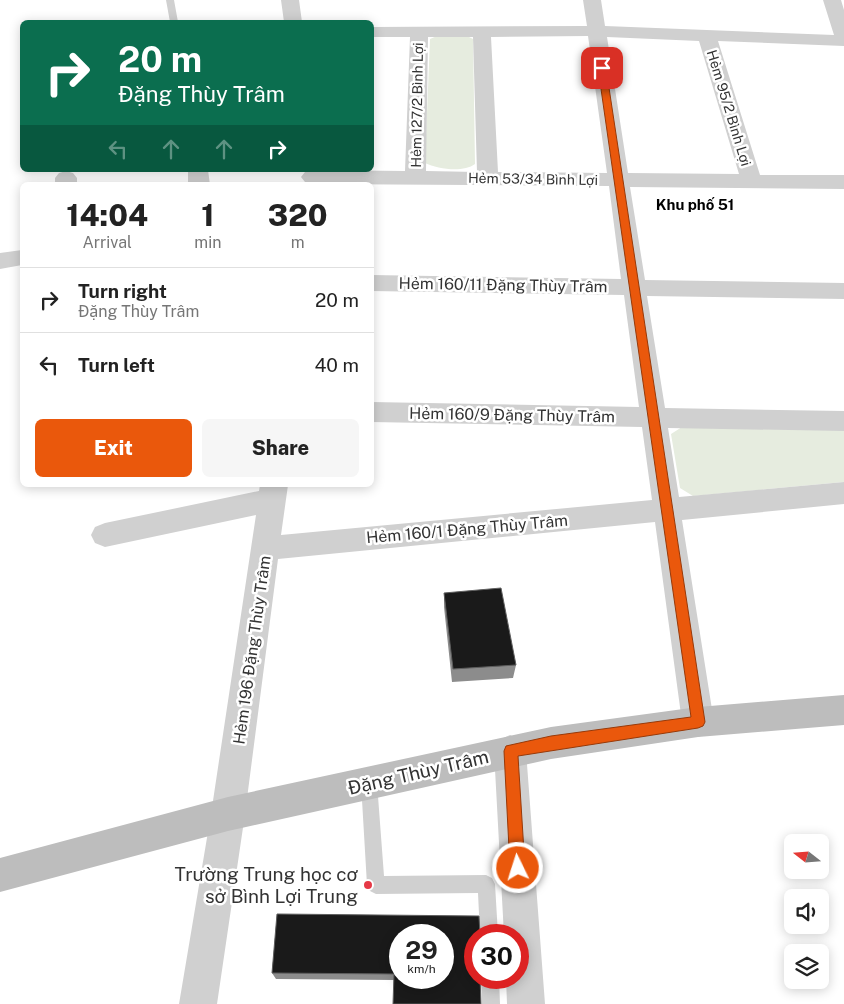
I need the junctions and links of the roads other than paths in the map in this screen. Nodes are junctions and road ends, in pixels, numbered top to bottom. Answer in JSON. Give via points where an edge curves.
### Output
{"nodes":[{"id":1,"x":170,"y":0,"type":"edge"},
{"id":2,"x":290,"y":0,"type":"edge"},
{"id":3,"x":592,"y":0,"type":"edge"},
{"id":4,"x":832,"y":0,"type":"edge"},
{"id":5,"x":174,"y":20,"type":"edge"},
{"id":6,"x":293,"y":20,"type":"edge"},
{"id":7,"x":596,"y":31,"type":"junction"},
{"id":8,"x":374,"y":32,"type":"edge"},
{"id":9,"x":419,"y":32,"type":"junction"},
{"id":10,"x":482,"y":32,"type":"junction"},
{"id":11,"x":707,"y":36,"type":"junction"},
{"id":12,"x":844,"y":37,"type":"edge"},
{"id":13,"x":844,"y":41,"type":"edge"},
{"id":14,"x":311,"y":177,"type":"edge"},
{"id":15,"x":415,"y":178,"type":"junction"},
{"id":16,"x":488,"y":179,"type":"junction"},
{"id":17,"x":618,"y":180,"type":"junction"},
{"id":18,"x":751,"y":181,"type":"junction"},
{"id":19,"x":844,"y":182,"type":"edge"},
{"id":20,"x":20,"y":258,"type":"edge"},
{"id":21,"x":0,"y":261,"type":"edge"},
{"id":22,"x":374,"y":283,"type":"edge"},
{"id":23,"x":634,"y":287,"type":"junction"},
{"id":24,"x":844,"y":291,"type":"edge"},
{"id":25,"x":374,"y":412,"type":"edge"},
{"id":26,"x":653,"y":417,"type":"junction"},
{"id":27,"x":844,"y":420,"type":"edge"},
{"id":28,"x":273,"y":492,"type":"edge"},
{"id":29,"x":844,"y":493,"type":"edge"},
{"id":30,"x":667,"y":510,"type":"junction"},
{"id":31,"x":105,"y":535,"type":"dead end"},
{"id":32,"x":267,"y":548,"type":"junction"},
{"id":33,"x":844,"y":710,"type":"edge"},
{"id":34,"x":698,"y":722,"type":"junction"},
{"id":35,"x":510,"y":751,"type":"junction"},
{"id":36,"x":369,"y":783,"type":"junction"},
{"id":37,"x":228,"y":814,"type":"junction"},
{"id":38,"x":0,"y":875,"type":"edge"},
{"id":39,"x":488,"y":924,"type":"edge"},
{"id":40,"x":491,"y":989,"type":"edge"},
{"id":41,"x":198,"y":1004,"type":"edge"},
{"id":42,"x":492,"y":1004,"type":"edge"},
{"id":43,"x":526,"y":1004,"type":"edge"}],
"edges":[{"from":1,"to":5,"type":"lane"},
{"from":2,"to":6,"type":"street"},
{"from":3,"to":7,"type":"street"},
{"from":4,"to":12,"type":"street"},
{"from":7,"to":10,"type":"street","name":"Hẻm 127/2 Bình Lợi"},
{"from":7,"to":11,"type":"street","name":"Hẻm 95/2 Bình Lợi"},
{"from":7,"to":17,"type":"street"},
{"from":8,"to":9,"type":"street","name":"Hẻm 127/2 Bình Lợi"},
{"from":9,"to":10,"type":"street","name":"Hẻm 127/2 Bình Lợi"},
{"from":9,"to":15,"type":"street","name":"Hẻm 127/2 Bình Lợi"},
{"from":10,"to":16,"type":"street"},
{"from":11,"to":13,"type":"street","name":"Hẻm 95/2 Bình Lợi"},
{"from":11,"to":18,"type":"street","name":"Hẻm 95/2 Bình Lợi"},
{"from":14,"to":15,"type":"street","name":"Hẻm 53/34 Bình Lợi"},
{"from":15,"to":16,"type":"street","name":"Hẻm 53/34 Bình Lợi"},
{"from":16,"to":17,"type":"street","name":"Hẻm 53/34 Bình Lợi"},
{"from":17,"to":18,"type":"street","name":"Hẻm 53/34 Bình Lợi"},
{"from":17,"to":23,"type":"street"},
{"from":18,"to":19,"type":"street","name":"Hẻm 53/34 Bình Lợi"},
{"from":20,"to":21,"type":"street"},
{"from":22,"to":23,"type":"street","name":"Hẻm 160/11 Đặng Thùy Trâm"},
{"from":23,"to":24,"type":"street","name":"Hẻm 160/11 Đặng Thùy Trâm"},
{"from":23,"to":26,"type":"street"},
{"from":25,"to":26,"type":"street","name":"Hẻm 160/9 Đặng Thùy Trâm"},
{"from":26,"to":27,"type":"street","name":"Hẻm 160/9 Đặng Thùy Trâm"},
{"from":26,"to":30,"type":"street"},
{"from":28,"to":31,"type":"street"},
{"from":28,"to":32,"type":"street","name":"Hẻm 196 Đặng Thùy Trâm"},
{"from":29,"to":30,"type":"street","name":"Hẻm 160/1 Đặng Thùy Trâm"},
{"from":30,"to":32,"type":"street","name":"Hẻm 160/1 Đặng Thùy Trâm"},
{"from":30,"to":34,"type":"street"},
{"from":32,"to":37,"type":"street","name":"Hẻm 196 Đặng Thùy Trâm"},
{"from":33,"to":34,"type":"main road","name":"Đặng Thùy Trâm"},
{"from":34,"to":35,"type":"main road","name":"Đặng Thùy Trâm"},
{"from":35,"to":36,"type":"main road","name":"Đặng Thùy Trâm"},
{"from":35,"to":43,"type":"street"},
{"from":36,"to":37,"type":"main road","name":"Đặng Thùy Trâm"},
{"from":36,"to":39,"type":"lane","via":[[376,885],[486,884]]},
{"from":37,"to":38,"type":"main road","name":"Đặng Thùy Trâm"},
{"from":37,"to":41,"type":"street","name":"Hẻm 196 Đặng Thùy Trâm"},
{"from":40,"to":42,"type":"lane"}]}
